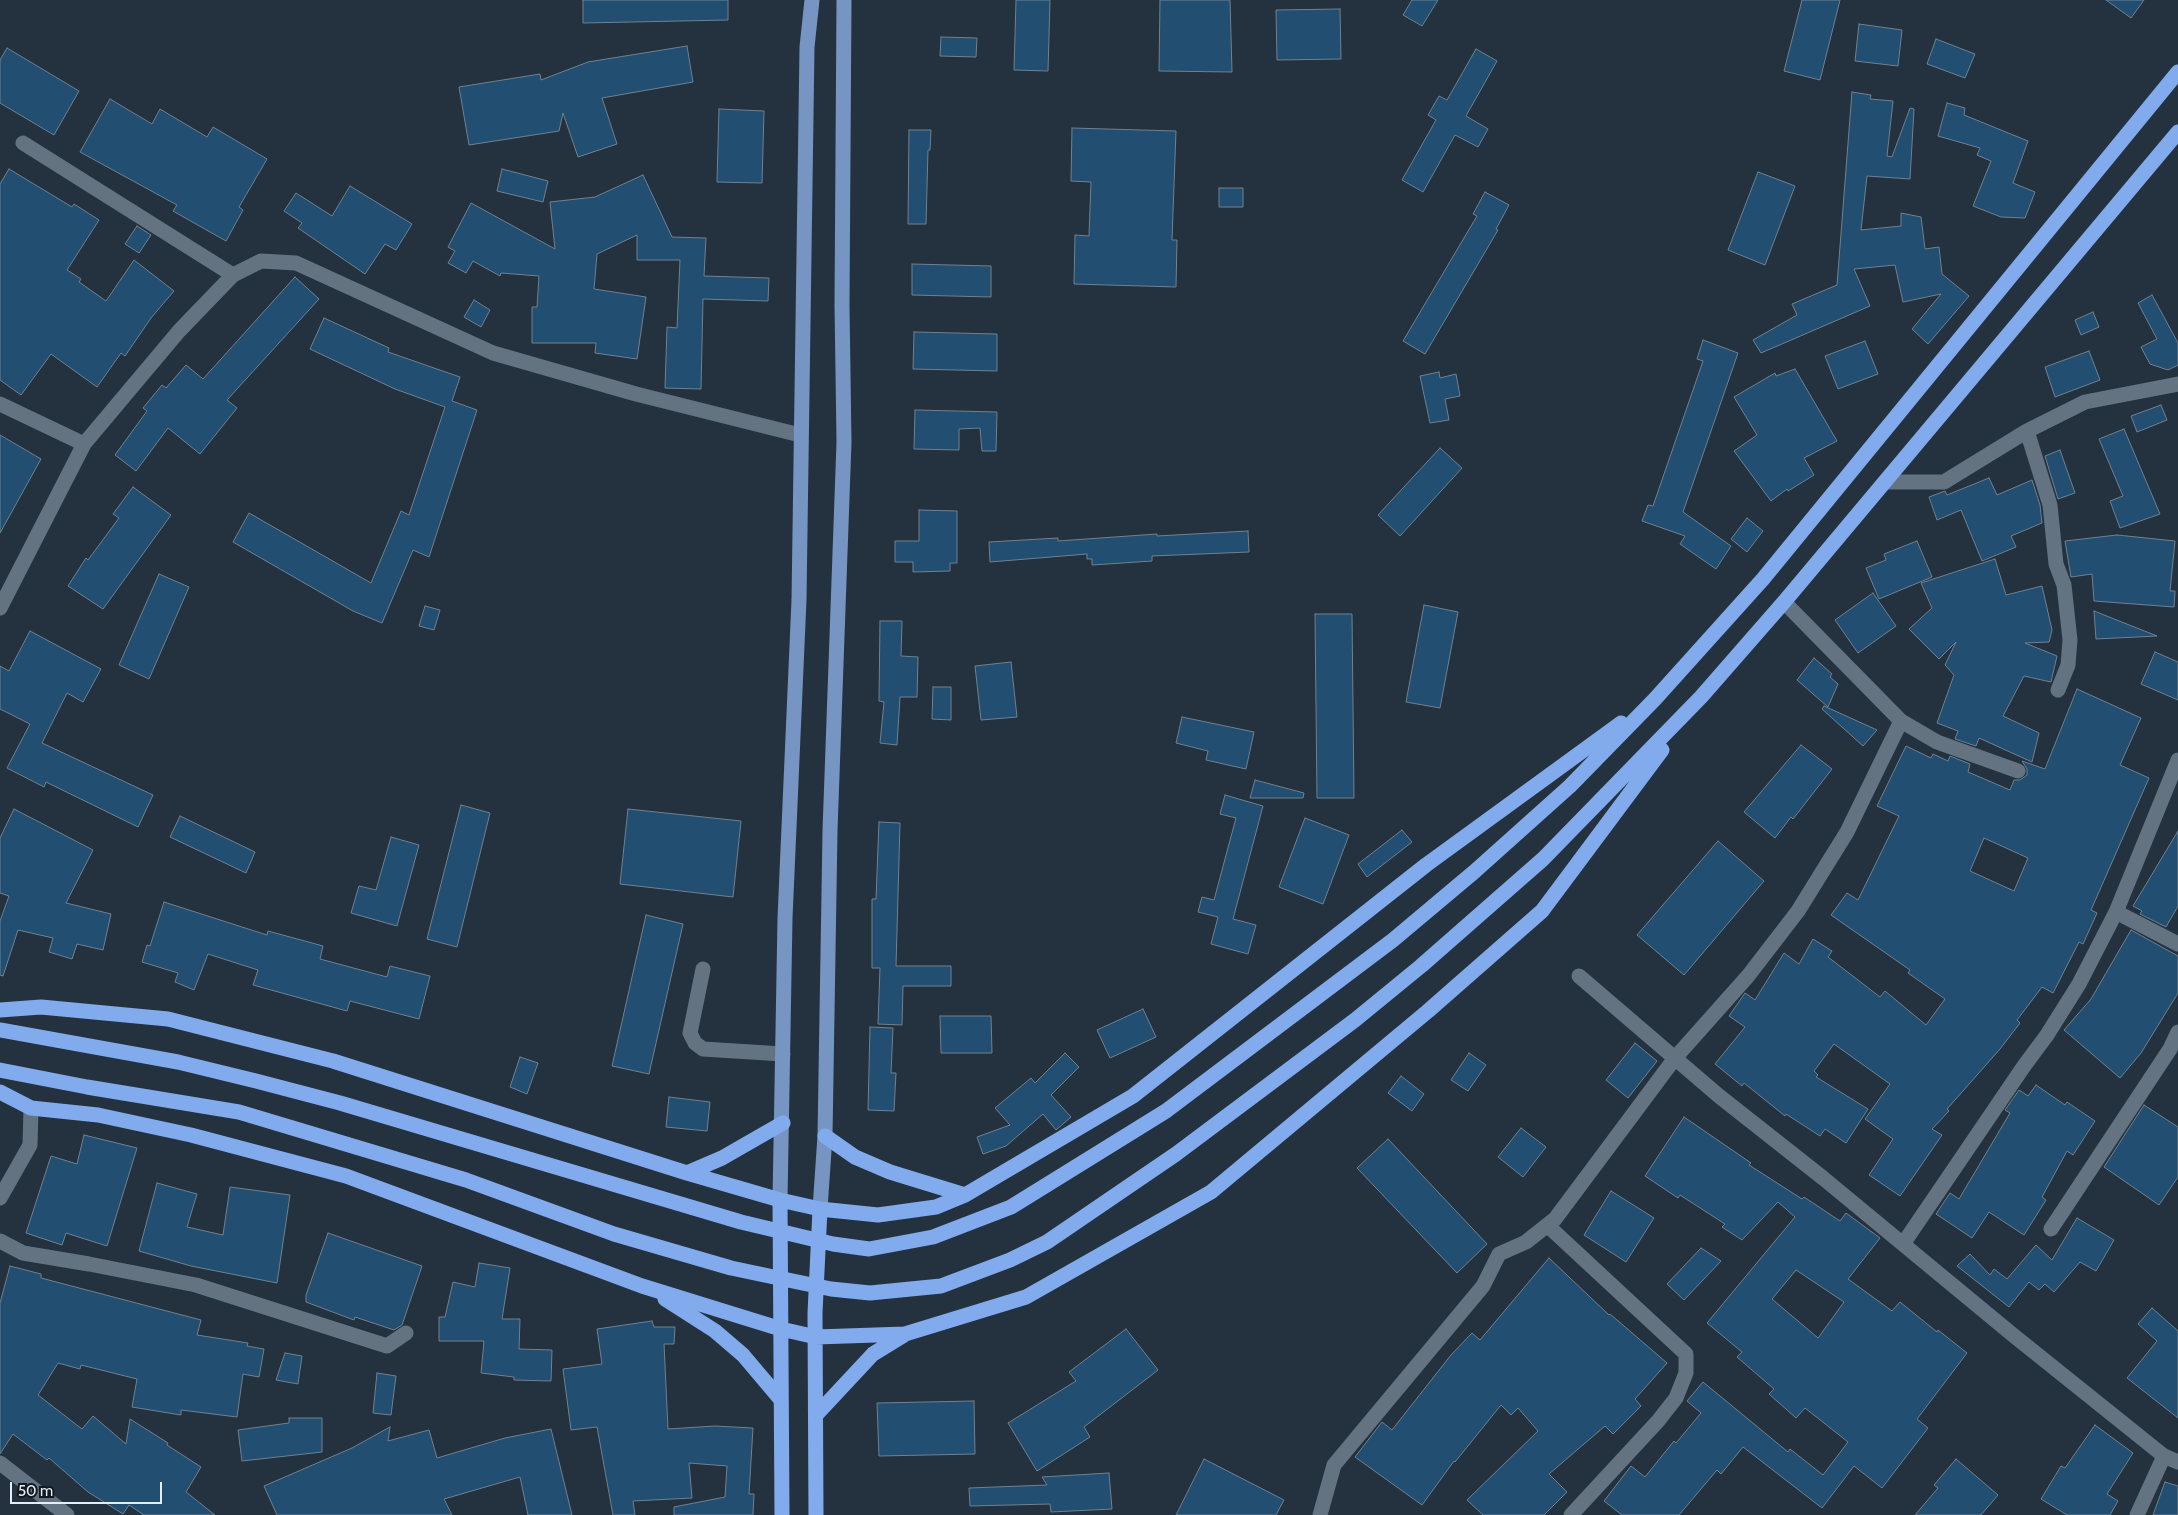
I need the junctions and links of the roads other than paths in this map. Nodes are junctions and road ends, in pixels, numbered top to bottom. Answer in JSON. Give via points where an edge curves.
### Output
{"nodes":[{"id":1,"x":812,"y":0,"type":"edge"},
{"id":2,"x":844,"y":0,"type":"edge"},
{"id":3,"x":2178,"y":72,"type":"edge"},
{"id":4,"x":2178,"y":132,"type":"edge"},
{"id":5,"x":23,"y":143,"type":"dead end"},
{"id":6,"x":233,"y":275,"type":"junction"},
{"id":7,"x":2178,"y":384,"type":"edge"},
{"id":8,"x":0,"y":404,"type":"edge"},
{"id":9,"x":2027,"y":431,"type":"junction"},
{"id":10,"x":800,"y":435,"type":"junction"},
{"id":11,"x":84,"y":444,"type":"junction"},
{"id":12,"x":1887,"y":482,"type":"junction"},
{"id":13,"x":1784,"y":602,"type":"junction"},
{"id":14,"x":0,"y":608,"type":"edge"},
{"id":15,"x":2058,"y":690,"type":"dead end"},
{"id":16,"x":1702,"y":696,"type":"junction"},
{"id":17,"x":1655,"y":699,"type":"junction"},
{"id":18,"x":1901,"y":721,"type":"junction"},
{"id":19,"x":2178,"y":760,"type":"edge"},
{"id":20,"x":2018,"y":771,"type":"dead end"},
{"id":21,"x":2116,"y":912,"type":"junction"},
{"id":22,"x":2178,"y":944,"type":"edge"},
{"id":23,"x":703,"y":969,"type":"dead end"},
{"id":24,"x":1579,"y":976,"type":"dead end"},
{"id":25,"x":0,"y":1010,"type":"edge"},
{"id":26,"x":0,"y":1030,"type":"edge"},
{"id":27,"x":2178,"y":1032,"type":"edge"},
{"id":28,"x":783,"y":1054,"type":"junction"},
{"id":29,"x":1675,"y":1058,"type":"junction"},
{"id":30,"x":0,"y":1070,"type":"edge"},
{"id":31,"x":0,"y":1092,"type":"edge"},
{"id":32,"x":31,"y":1108,"type":"junction"},
{"id":33,"x":782,"y":1123,"type":"junction"},
{"id":34,"x":825,"y":1136,"type":"junction"},
{"id":35,"x":686,"y":1173,"type":"junction"},
{"id":36,"x":965,"y":1195,"type":"junction"},
{"id":37,"x":0,"y":1198,"type":"edge"},
{"id":38,"x":780,"y":1200,"type":"junction"},
{"id":39,"x":820,"y":1209,"type":"junction"},
{"id":40,"x":1547,"y":1225,"type":"junction"},
{"id":41,"x":2051,"y":1229,"type":"dead end"},
{"id":42,"x":0,"y":1241,"type":"edge"},
{"id":43,"x":1903,"y":1244,"type":"junction"},
{"id":44,"x":642,"y":1286,"type":"junction"},
{"id":45,"x":781,"y":1329,"type":"junction"},
{"id":46,"x":406,"y":1333,"type":"dead end"},
{"id":47,"x":905,"y":1334,"type":"junction"},
{"id":48,"x":816,"y":1337,"type":"junction"},
{"id":49,"x":781,"y":1400,"type":"junction"},
{"id":50,"x":817,"y":1414,"type":"junction"},
{"id":51,"x":2171,"y":1459,"type":"edge"},
{"id":52,"x":0,"y":1463,"type":"edge"},
{"id":53,"x":67,"y":1515,"type":"edge"},
{"id":54,"x":782,"y":1515,"type":"edge"},
{"id":55,"x":816,"y":1515,"type":"edge"},
{"id":56,"x":1320,"y":1515,"type":"edge"},
{"id":57,"x":1571,"y":1515,"type":"edge"},
{"id":58,"x":2137,"y":1515,"type":"edge"}],
"edges":[{"from":1,"to":10,"type":"main road","via":[[807,47]]},
{"from":2,"to":34,"type":"main road","via":[[844,442],[830,832]]},
{"from":3,"to":17,"type":"highway","via":[[1763,579]]},
{"from":4,"to":12,"type":"highway"},
{"from":5,"to":6,"type":"street"},
{"from":6,"to":10,"type":"street","via":[[261,260],[296,263],[494,353],[636,394]]},
{"from":6,"to":11,"type":"street","via":[[179,331]]},
{"from":7,"to":9,"type":"street","via":[[2085,402]]},
{"from":8,"to":11,"type":"street"},
{"from":9,"to":12,"type":"street","via":[[1944,482]]},
{"from":9,"to":15,"type":"street","via":[[2050,505],[2056,564],[2064,585],[2070,640],[2068,664]]},
{"from":10,"to":28,"type":"main road","via":[[798,600]]},
{"from":11,"to":14,"type":"street"},
{"from":12,"to":13,"type":"highway"},
{"from":13,"to":16,"type":"highway"},
{"from":13,"to":18,"type":"street"},
{"from":16,"to":30,"type":"highway","via":[[1543,859],[1355,1020],[1176,1154],[1046,1242],[1010,1260],[941,1286],[870,1293],[831,1289],[731,1268],[614,1234],[466,1180],[240,1112],[87,1088]]},
{"from":16,"to":47,"type":"highway","via":[[1542,911],[1428,1011],[1210,1192],[1026,1297]]},
{"from":17,"to":26,"type":"highway","via":[[1570,786],[1474,872],[1392,940],[1166,1111],[1011,1207],[933,1237],[869,1248],[832,1244],[741,1222],[340,1103],[188,1064]]},
{"from":17,"to":36,"type":"highway","via":[[1426,865],[1133,1096]]},
{"from":18,"to":20,"type":"street","via":[[1937,742]]},
{"from":18,"to":29,"type":"street","via":[[1847,832],[1798,911],[1748,976]]},
{"from":19,"to":21,"type":"street"},
{"from":21,"to":22,"type":"street"},
{"from":21,"to":43,"type":"street","via":[[2079,984],[2047,1035]]},
{"from":23,"to":28,"type":"street","via":[[690,1033],[695,1042],[703,1049]]},
{"from":24,"to":29,"type":"street"},
{"from":25,"to":35,"type":"highway","via":[[41,1007],[168,1019],[333,1061]]},
{"from":27,"to":41,"type":"street"},
{"from":28,"to":33,"type":"main road"},
{"from":29,"to":40,"type":"street","via":[[1555,1220]]},
{"from":29,"to":43,"type":"street"},
{"from":31,"to":32,"type":"highway"},
{"from":32,"to":37,"type":"street","via":[[30,1145]]},
{"from":32,"to":44,"type":"highway","via":[[98,1115],[182,1132],[346,1176]]},
{"from":33,"to":35,"type":"highway","via":[[722,1158]]},
{"from":33,"to":38,"type":"main road"},
{"from":34,"to":36,"type":"highway","via":[[855,1158]]},
{"from":34,"to":39,"type":"main road"},
{"from":35,"to":38,"type":"highway"},
{"from":36,"to":39,"type":"highway","via":[[936,1207],[878,1215]]},
{"from":38,"to":39,"type":"highway"},
{"from":38,"to":45,"type":"highway"},
{"from":39,"to":48,"type":"highway"},
{"from":40,"to":56,"type":"street","via":[[1526,1242],[1499,1254],[1482,1286],[1334,1465]]},
{"from":40,"to":57,"type":"street","via":[[1686,1354],[1686,1373],[1676,1398]]},
{"from":42,"to":46,"type":"street","via":[[23,1253],[196,1285],[387,1346]]},
{"from":43,"to":51,"type":"street"},
{"from":44,"to":45,"type":"highway"},
{"from":44,"to":49,"type":"highway","via":[[715,1331],[743,1355]]},
{"from":45,"to":48,"type":"highway"},
{"from":45,"to":49,"type":"highway"},
{"from":47,"to":48,"type":"highway"},
{"from":47,"to":50,"type":"highway","via":[[873,1354]]},
{"from":48,"to":50,"type":"highway"},
{"from":49,"to":54,"type":"highway"},
{"from":50,"to":55,"type":"highway"},
{"from":51,"to":58,"type":"street"},
{"from":52,"to":53,"type":"street"}]}
